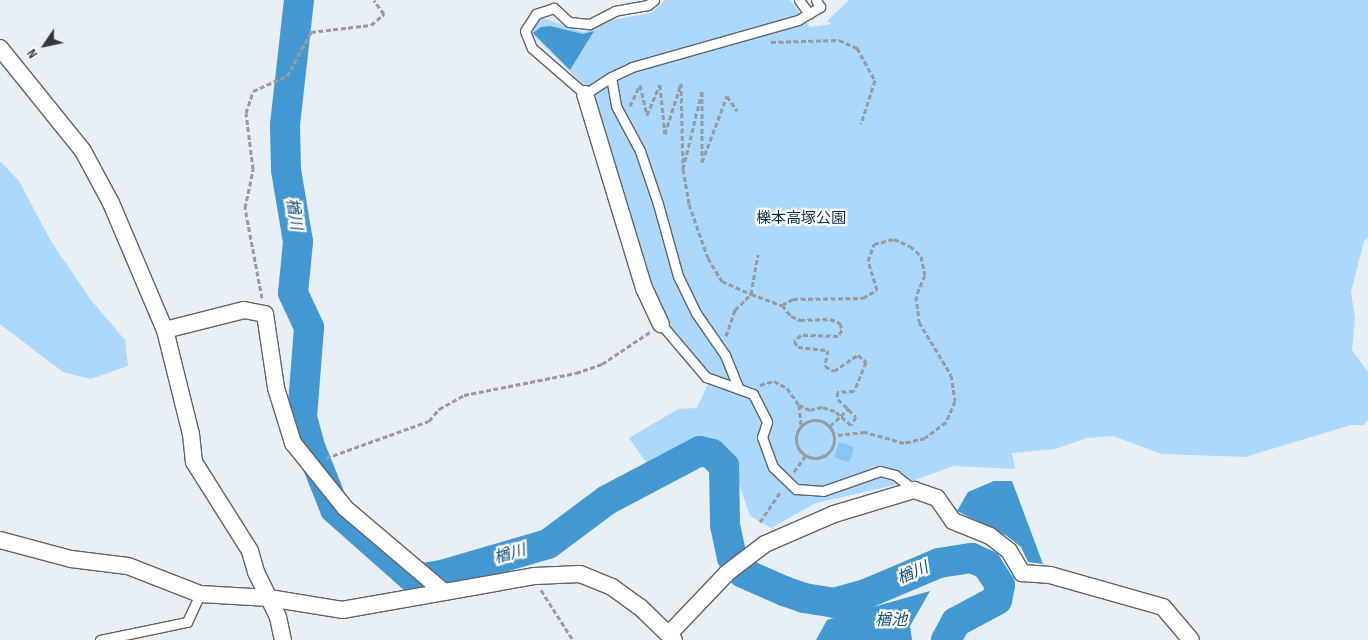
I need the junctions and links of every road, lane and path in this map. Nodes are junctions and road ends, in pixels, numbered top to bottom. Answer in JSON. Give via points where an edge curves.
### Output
{"nodes":[{"id":1,"x":374,"y":0,"type":"edge"},
{"id":2,"x":654,"y":0,"type":"edge"},
{"id":3,"x":799,"y":0,"type":"edge"},
{"id":4,"x":816,"y":0,"type":"edge"},
{"id":5,"x":809,"y":14,"type":"junction"},
{"id":6,"x":760,"y":42,"type":"dead end"},
{"id":7,"x":0,"y":48,"type":"edge"},
{"id":8,"x":611,"y":77,"type":"junction"},
{"id":9,"x":585,"y":94,"type":"junction"},
{"id":10,"x":618,"y":111,"type":"junction"},
{"id":11,"x":737,"y":111,"type":"dead end"},
{"id":12,"x":861,"y":124,"type":"dead end"},
{"id":13,"x":683,"y":169,"type":"junction"},
{"id":14,"x":758,"y":256,"type":"dead end"},
{"id":15,"x":751,"y":294,"type":"junction"},
{"id":16,"x":782,"y":305,"type":"junction"},
{"id":17,"x":265,"y":314,"type":"junction"},
{"id":18,"x":662,"y":324,"type":"junction"},
{"id":19,"x":165,"y":330,"type":"junction"},
{"id":20,"x":725,"y":355,"type":"junction"},
{"id":21,"x":738,"y":387,"type":"junction"},
{"id":22,"x":753,"y":394,"type":"junction"},
{"id":23,"x":798,"y":405,"type":"junction"},
{"id":24,"x":849,"y":408,"type":"junction"},
{"id":25,"x":839,"y":416,"type":"junction"},
{"id":26,"x":802,"y":425,"type":"junction"},
{"id":27,"x":830,"y":426,"type":"junction"},
{"id":28,"x":834,"y":435,"type":"junction"},
{"id":29,"x":312,"y":466,"type":"junction"},
{"id":30,"x":914,"y":490,"type":"junction"},
{"id":31,"x":0,"y":540,"type":"edge"},
{"id":32,"x":535,"y":576,"type":"junction"},
{"id":33,"x":444,"y":592,"type":"junction"},
{"id":34,"x":200,"y":594,"type":"junction"},
{"id":35,"x":269,"y":598,"type":"junction"},
{"id":36,"x":672,"y":637,"type":"edge"},
{"id":37,"x":100,"y":640,"type":"edge"},
{"id":38,"x":283,"y":640,"type":"edge"},
{"id":39,"x":574,"y":640,"type":"edge"},
{"id":40,"x":1191,"y":640,"type":"edge"}],
"edges":[{"from":1,"to":17,"type":"path","via":[[384,14],[371,25],[311,32],[287,76],[254,91],[246,113],[253,169],[245,208]]},
{"from":2,"to":9,"type":"lane","via":[[648,5],[615,11],[589,24],[569,22],[554,8],[536,14],[524,31],[532,48]]},
{"from":3,"to":5,"type":"lane"},
{"from":4,"to":5,"type":"lane","via":[[820,7]]},
{"from":5,"to":8,"type":"lane","via":[[720,44],[632,67]]},
{"from":6,"to":12,"type":"path","via":[[839,40],[857,48],[875,80]]},
{"from":7,"to":19,"type":"street","via":[[83,151],[111,203]]},
{"from":8,"to":9,"type":"lane"},
{"from":8,"to":10,"type":"lane"},
{"from":9,"to":18,"type":"street","via":[[644,288]]},
{"from":10,"to":13,"type":"path","via":[[629,108],[640,84],[647,115],[660,85],[665,134],[681,83]]},
{"from":10,"to":20,"type":"lane","via":[[640,151],[678,276],[696,313]]},
{"from":11,"to":13,"type":"path","via":[[727,96],[702,162],[702,91]]},
{"from":13,"to":15,"type":"path","via":[[689,204],[708,258],[722,281]]},
{"from":14,"to":15,"type":"path"},
{"from":15,"to":16,"type":"path"},
{"from":15,"to":20,"type":"path","via":[[734,310],[726,331]]},
{"from":16,"to":24,"type":"path","via":[[791,316],[800,320],[840,323],[842,330],[838,336],[801,335],[794,341],[798,347],[828,350],[825,366],[834,371],[858,354],[866,362],[854,391],[837,392],[838,399]]},
{"from":16,"to":28,"type":"path","via":[[793,299],[863,298],[877,290],[868,261],[874,244],[894,240],[910,246],[921,256],[925,275],[916,296],[919,322],[951,375],[954,400],[946,422],[925,438],[904,443],[864,432]]},
{"from":17,"to":19,"type":"street","via":[[244,310]]},
{"from":17,"to":29,"type":"street","via":[[284,419],[293,443]]},
{"from":18,"to":21,"type":"lane","via":[[706,377]]},
{"from":18,"to":29,"type":"path","via":[[602,364],[576,373],[464,395],[439,408],[429,421]]},
{"from":19,"to":35,"type":"street","via":[[191,434],[194,462],[250,550]]},
{"from":20,"to":21,"type":"lane"},
{"from":21,"to":22,"type":"lane"},
{"from":22,"to":23,"type":"path","via":[[756,386],[774,381],[787,388]]},
{"from":22,"to":30,"type":"lane","via":[[767,422],[762,437],[773,467],[796,489],[823,491],[880,471],[895,475]]},
{"from":23,"to":25,"type":"path","via":[[810,410],[822,407]]},
{"from":23,"to":26,"type":"path"},
{"from":24,"to":25,"type":"path"},
{"from":24,"to":25,"type":"path","via":[[856,417],[851,424]]},
{"from":25,"to":27,"type":"path"},
{"from":26,"to":27,"type":"path","via":[[811,420],[821,420]]},
{"from":26,"to":28,"type":"path","via":[[796,441],[806,456],[822,456],[834,443]]},
{"from":27,"to":28,"type":"path"},
{"from":29,"to":33,"type":"street","via":[[345,508]]},
{"from":30,"to":36,"type":"street","via":[[834,514],[765,544],[722,578]]},
{"from":30,"to":40,"type":"street","via":[[937,498],[953,521],[990,536],[1009,551],[1022,573],[1050,575],[1163,607]]},
{"from":31,"to":34,"type":"street","via":[[71,559],[128,566]]},
{"from":32,"to":33,"type":"street"},
{"from":32,"to":36,"type":"street","via":[[580,574],[612,587]]},
{"from":32,"to":39,"type":"path","via":[[546,601]]},
{"from":33,"to":35,"type":"street","via":[[342,610]]},
{"from":34,"to":35,"type":"street"},
{"from":34,"to":37,"type":"lane","via":[[187,622]]},
{"from":35,"to":38,"type":"street","via":[[278,617]]}]}
